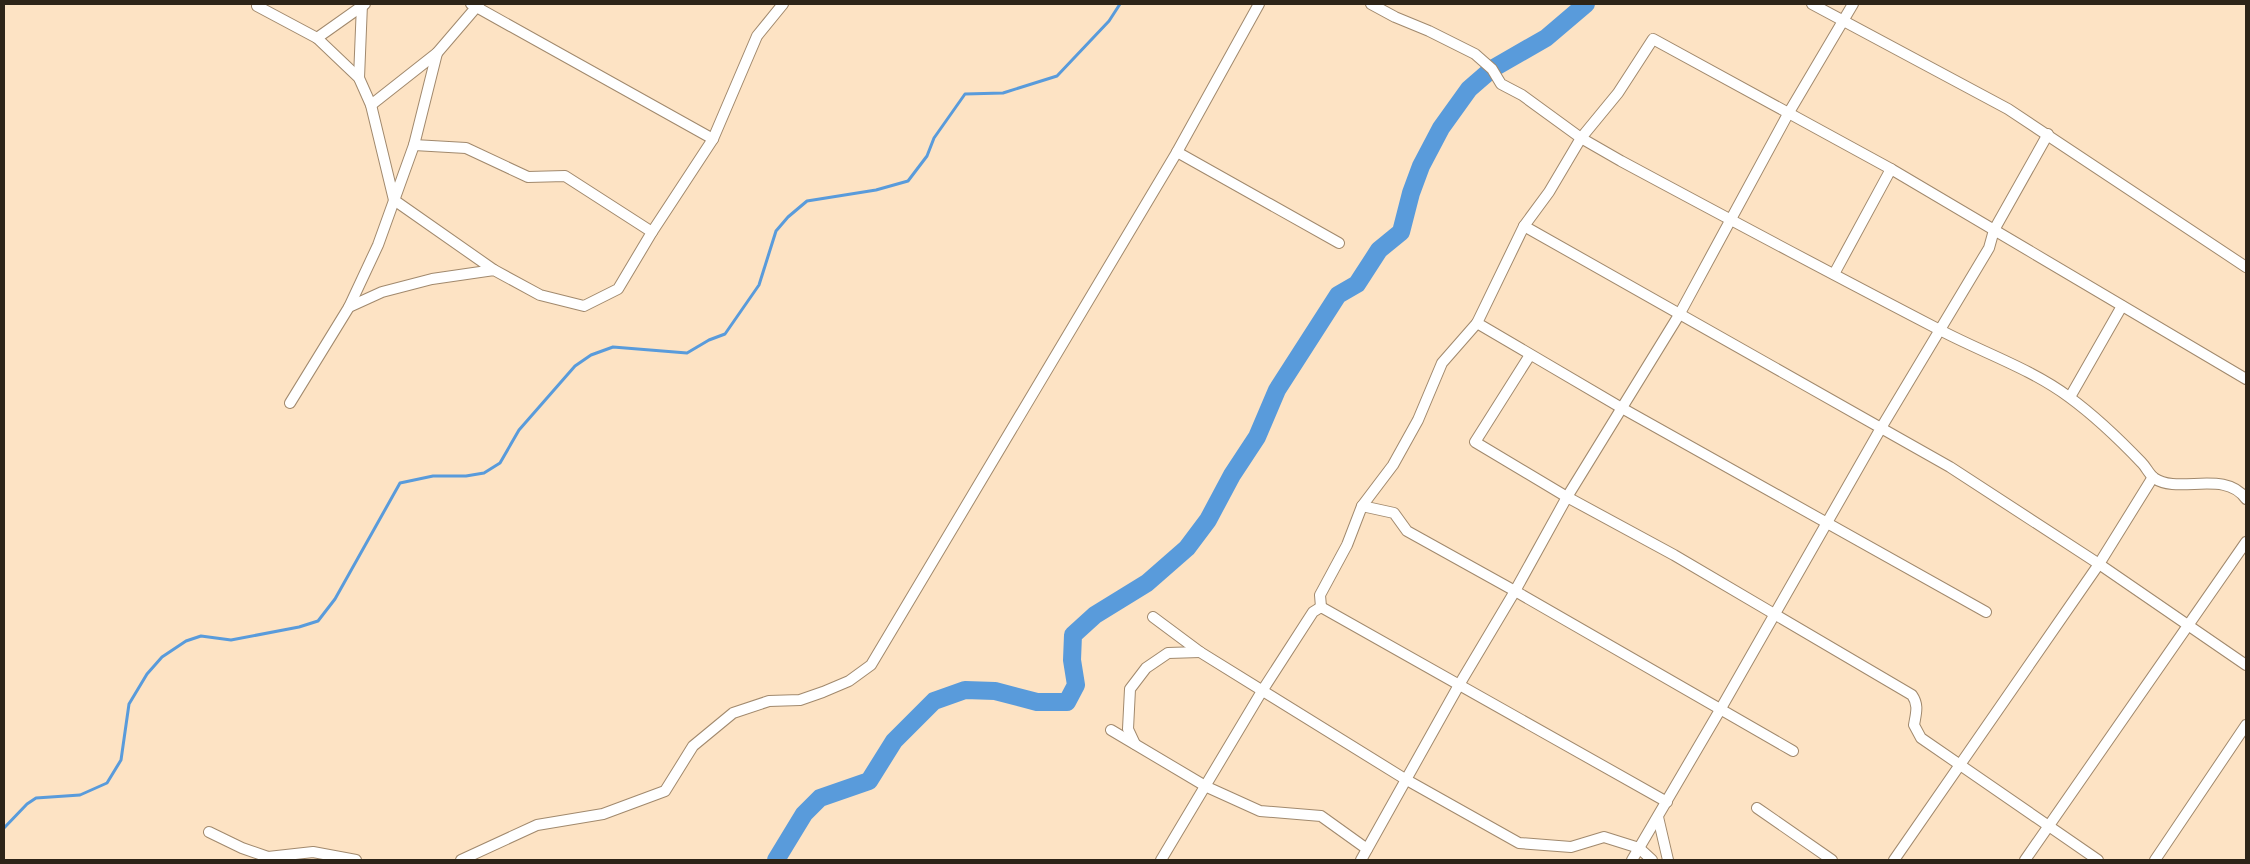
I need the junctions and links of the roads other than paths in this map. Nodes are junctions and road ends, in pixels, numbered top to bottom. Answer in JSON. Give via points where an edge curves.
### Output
{"nodes":[{"id":1,"x":783,"y":4,"type":"edge"},
{"id":2,"x":1259,"y":4,"type":"edge"},
{"id":3,"x":1372,"y":4,"type":"edge"},
{"id":4,"x":1812,"y":4,"type":"edge"},
{"id":5,"x":1853,"y":4,"type":"edge"},
{"id":6,"x":363,"y":5,"type":"edge"},
{"id":7,"x":476,"y":5,"type":"edge"},
{"id":8,"x":257,"y":6,"type":"dead end"},
{"id":9,"x":1842,"y":21,"type":"junction"},
{"id":10,"x":317,"y":38,"type":"junction"},
{"id":11,"x":437,"y":53,"type":"junction"},
{"id":12,"x":359,"y":78,"type":"junction"},
{"id":13,"x":371,"y":105,"type":"junction"},
{"id":14,"x":1788,"y":114,"type":"junction"},
{"id":15,"x":2048,"y":134,"type":"junction"},
{"id":16,"x":1580,"y":138,"type":"junction"},
{"id":17,"x":713,"y":139,"type":"junction"},
{"id":18,"x":414,"y":145,"type":"junction"},
{"id":19,"x":1177,"y":152,"type":"junction"},
{"id":20,"x":1891,"y":169,"type":"junction"},
{"id":21,"x":394,"y":200,"type":"junction"},
{"id":22,"x":1731,"y":220,"type":"junction"},
{"id":23,"x":1524,"y":226,"type":"junction"},
{"id":24,"x":1994,"y":230,"type":"junction"},
{"id":25,"x":652,"y":232,"type":"junction"},
{"id":26,"x":1339,"y":243,"type":"dead end"},
{"id":27,"x":2246,"y":267,"type":"edge"},
{"id":28,"x":494,"y":270,"type":"junction"},
{"id":29,"x":1834,"y":274,"type":"junction"},
{"id":30,"x":2122,"y":306,"type":"junction"},
{"id":31,"x":348,"y":307,"type":"junction"},
{"id":32,"x":1679,"y":315,"type":"junction"},
{"id":33,"x":1477,"y":323,"type":"junction"},
{"id":34,"x":1940,"y":330,"type":"junction"},
{"id":35,"x":1530,"y":355,"type":"junction"},
{"id":36,"x":2246,"y":379,"type":"edge"},
{"id":37,"x":2070,"y":398,"type":"junction"},
{"id":38,"x":290,"y":403,"type":"dead end"},
{"id":39,"x":1620,"y":407,"type":"junction"},
{"id":40,"x":1881,"y":428,"type":"junction"},
{"id":41,"x":2153,"y":477,"type":"junction"},
{"id":42,"x":1567,"y":497,"type":"junction"},
{"id":43,"x":2246,"y":498,"type":"edge"},
{"id":44,"x":1362,"y":506,"type":"junction"},
{"id":45,"x":1826,"y":522,"type":"junction"},
{"id":46,"x":2246,"y":542,"type":"edge"},
{"id":47,"x":2099,"y":564,"type":"junction"},
{"id":48,"x":1516,"y":591,"type":"junction"},
{"id":49,"x":1321,"y":607,"type":"junction"},
{"id":50,"x":1986,"y":612,"type":"dead end"},
{"id":51,"x":1776,"y":614,"type":"junction"},
{"id":52,"x":1153,"y":618,"type":"dead end"},
{"id":53,"x":2189,"y":624,"type":"junction"},
{"id":54,"x":1200,"y":652,"type":"junction"},
{"id":55,"x":2246,"y":665,"type":"edge"},
{"id":56,"x":1459,"y":685,"type":"junction"},
{"id":57,"x":1262,"y":691,"type":"junction"},
{"id":58,"x":1720,"y":710,"type":"junction"},
{"id":59,"x":2246,"y":725,"type":"edge"},
{"id":60,"x":1111,"y":730,"type":"dead end"},
{"id":61,"x":1135,"y":744,"type":"junction"},
{"id":62,"x":1792,"y":751,"type":"dead end"},
{"id":63,"x":1960,"y":765,"type":"junction"},
{"id":64,"x":1405,"y":779,"type":"junction"},
{"id":65,"x":1207,"y":787,"type":"junction"},
{"id":66,"x":1667,"y":802,"type":"junction"},
{"id":67,"x":1757,"y":808,"type":"dead end"},
{"id":68,"x":1658,"y":817,"type":"junction"},
{"id":69,"x":2049,"y":828,"type":"junction"},
{"id":70,"x":210,"y":832,"type":"dead end"},
{"id":71,"x":1639,"y":848,"type":"junction"},
{"id":72,"x":1367,"y":849,"type":"junction"},
{"id":73,"x":1164,"y":859,"type":"edge"},
{"id":74,"x":356,"y":860,"type":"edge"},
{"id":75,"x":461,"y":860,"type":"edge"},
{"id":76,"x":1361,"y":860,"type":"edge"},
{"id":77,"x":1632,"y":860,"type":"edge"},
{"id":78,"x":1652,"y":860,"type":"edge"},
{"id":79,"x":1668,"y":860,"type":"edge"},
{"id":80,"x":1832,"y":860,"type":"edge"},
{"id":81,"x":1894,"y":860,"type":"edge"},
{"id":82,"x":2025,"y":860,"type":"edge"},
{"id":83,"x":2098,"y":860,"type":"edge"},
{"id":84,"x":2155,"y":860,"type":"edge"}],
"edges":[{"from":1,"to":17,"type":"street","via":[[757,36]]},
{"from":2,"to":19,"type":"street"},
{"from":3,"to":16,"type":"street","via":[[1475,54],[1492,68],[1501,84],[1522,95]]},
{"from":4,"to":9,"type":"street"},
{"from":5,"to":9,"type":"street"},
{"from":6,"to":10,"type":"street"},
{"from":6,"to":12,"type":"street"},
{"from":7,"to":11,"type":"street"},
{"from":7,"to":17,"type":"street"},
{"from":8,"to":10,"type":"street"},
{"from":9,"to":14,"type":"street"},
{"from":9,"to":15,"type":"street","via":[[2008,109]]},
{"from":10,"to":12,"type":"street"},
{"from":11,"to":13,"type":"street"},
{"from":11,"to":18,"type":"street"},
{"from":12,"to":13,"type":"street"},
{"from":13,"to":21,"type":"street"},
{"from":14,"to":16,"type":"street","via":[[1653,39],[1618,93]]},
{"from":14,"to":20,"type":"street"},
{"from":14,"to":22,"type":"street"},
{"from":15,"to":24,"type":"street"},
{"from":15,"to":27,"type":"street"},
{"from":16,"to":22,"type":"street"},
{"from":16,"to":23,"type":"street","via":[[1549,192]]},
{"from":17,"to":25,"type":"street"},
{"from":18,"to":21,"type":"street"},
{"from":18,"to":25,"type":"street","via":[[466,148],[528,177],[565,176]]},
{"from":19,"to":26,"type":"street"},
{"from":19,"to":75,"type":"street","via":[[871,664],[849,681],[824,692],[800,700],[769,701],[733,713],[693,746],[665,791],[604,814],[538,826]]},
{"from":20,"to":24,"type":"street"},
{"from":20,"to":29,"type":"street"},
{"from":21,"to":28,"type":"street"},
{"from":21,"to":31,"type":"street","via":[[378,245]]},
{"from":22,"to":29,"type":"street"},
{"from":22,"to":32,"type":"street"},
{"from":23,"to":32,"type":"street"},
{"from":23,"to":33,"type":"street"},
{"from":24,"to":30,"type":"street"},
{"from":24,"to":34,"type":"street","via":[[1989,248]]},
{"from":25,"to":28,"type":"street","via":[[618,289],[584,306],[540,295]]},
{"from":28,"to":31,"type":"street","via":[[432,279],[382,292]]},
{"from":29,"to":34,"type":"street"},
{"from":30,"to":36,"type":"street"},
{"from":30,"to":37,"type":"street"},
{"from":31,"to":38,"type":"street"},
{"from":32,"to":39,"type":"street"},
{"from":32,"to":40,"type":"street"},
{"from":33,"to":35,"type":"street"},
{"from":33,"to":44,"type":"street","via":[[1442,363],[1418,420],[1392,466]]},
{"from":34,"to":37,"type":"street","via":[[2051,385]]},
{"from":34,"to":40,"type":"street"},
{"from":35,"to":39,"type":"street"},
{"from":35,"to":42,"type":"street","via":[[1475,442]]},
{"from":37,"to":41,"type":"street","via":[[2143,463]]},
{"from":39,"to":42,"type":"street"},
{"from":39,"to":45,"type":"street"},
{"from":40,"to":45,"type":"street"},
{"from":40,"to":47,"type":"street","via":[[1950,467]]},
{"from":41,"to":43,"type":"street","via":[[2181,484],[2228,486]]},
{"from":41,"to":47,"type":"street"},
{"from":42,"to":48,"type":"street"},
{"from":42,"to":51,"type":"street"},
{"from":44,"to":48,"type":"street","via":[[1394,513],[1407,531]]},
{"from":44,"to":49,"type":"street","via":[[1347,545],[1320,595]]},
{"from":45,"to":50,"type":"street"},
{"from":45,"to":51,"type":"street"},
{"from":46,"to":53,"type":"street"},
{"from":47,"to":53,"type":"street"},
{"from":47,"to":63,"type":"street"},
{"from":48,"to":56,"type":"street"},
{"from":48,"to":58,"type":"street"},
{"from":49,"to":56,"type":"street"},
{"from":49,"to":57,"type":"street","via":[[1313,612]]},
{"from":51,"to":58,"type":"street"},
{"from":51,"to":63,"type":"street","via":[[1912,695],[1916,702],[1914,725],[1917,733]]},
{"from":52,"to":54,"type":"street"},
{"from":53,"to":55,"type":"street"},
{"from":53,"to":69,"type":"street"},
{"from":54,"to":57,"type":"street"},
{"from":54,"to":61,"type":"street","via":[[1168,653],[1146,668],[1130,690],[1128,729]]},
{"from":56,"to":64,"type":"street"},
{"from":56,"to":66,"type":"street"},
{"from":57,"to":64,"type":"street"},
{"from":57,"to":65,"type":"street"},
{"from":58,"to":62,"type":"street"},
{"from":58,"to":66,"type":"street"},
{"from":59,"to":84,"type":"street"},
{"from":60,"to":61,"type":"street"},
{"from":61,"to":65,"type":"street"},
{"from":63,"to":69,"type":"street"},
{"from":63,"to":81,"type":"street"},
{"from":64,"to":71,"type":"street","via":[[1519,843],[1571,847],[1604,837]]},
{"from":64,"to":72,"type":"street"},
{"from":65,"to":72,"type":"street","via":[[1260,811],[1321,816]]},
{"from":65,"to":73,"type":"street"},
{"from":66,"to":68,"type":"street"},
{"from":67,"to":80,"type":"street"},
{"from":68,"to":71,"type":"street"},
{"from":68,"to":79,"type":"street"},
{"from":69,"to":82,"type":"street"},
{"from":69,"to":83,"type":"street"},
{"from":70,"to":74,"type":"street","via":[[268,857],[313,852]]},
{"from":71,"to":77,"type":"street"},
{"from":71,"to":78,"type":"street"},
{"from":72,"to":76,"type":"street"}]}
